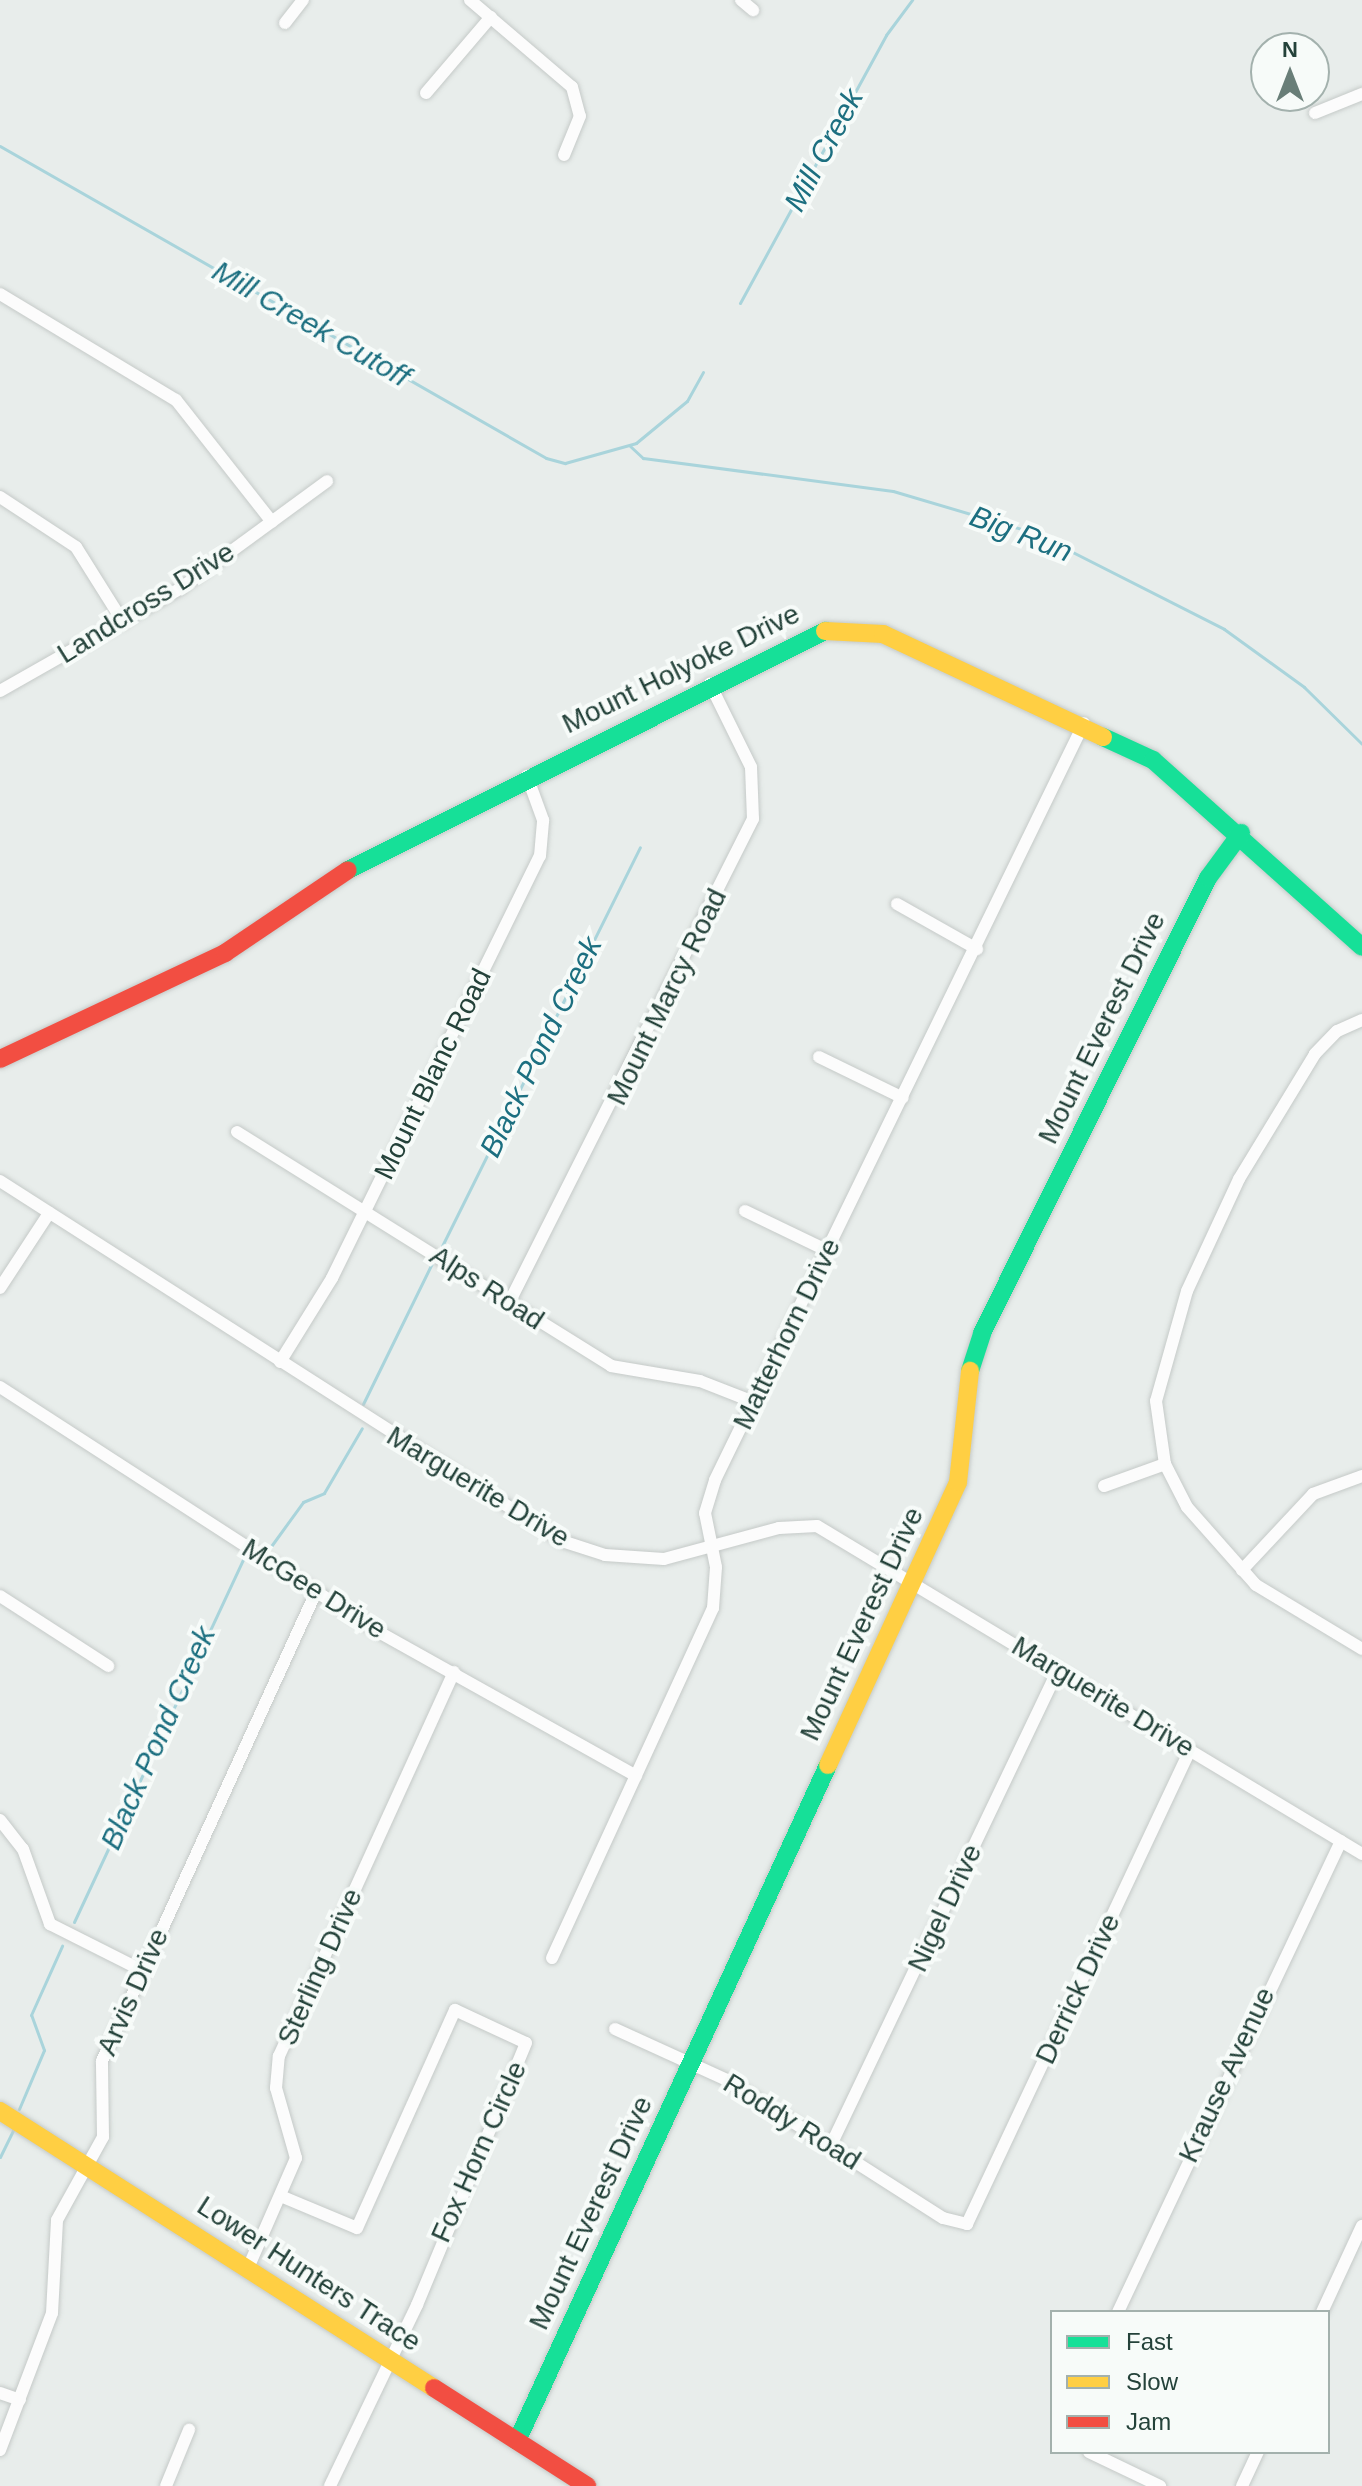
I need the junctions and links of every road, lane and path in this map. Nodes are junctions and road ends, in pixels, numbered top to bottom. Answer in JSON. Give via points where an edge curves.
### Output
{"nodes":[{"id":1,"x":303,"y":0,"type":"edge"},
{"id":2,"x":470,"y":0,"type":"edge"},
{"id":3,"x":741,"y":0,"type":"edge"},
{"id":4,"x":753,"y":10,"type":"dead end"},
{"id":5,"x":491,"y":17,"type":"junction"},
{"id":6,"x":285,"y":23,"type":"dead end"},
{"id":7,"x":426,"y":93,"type":"dead end"},
{"id":8,"x":1362,"y":94,"type":"edge"},
{"id":9,"x":1315,"y":113,"type":"dead end"},
{"id":10,"x":564,"y":155,"type":"dead end"},
{"id":11,"x":0,"y":294,"type":"edge"},
{"id":12,"x":327,"y":481,"type":"dead end"},
{"id":13,"x":0,"y":497,"type":"edge"},
{"id":14,"x":272,"y":522,"type":"junction"},
{"id":15,"x":123,"y":622,"type":"junction"},
{"id":16,"x":710,"y":684,"type":"junction"},
{"id":17,"x":0,"y":691,"type":"edge"},
{"id":18,"x":1084,"y":723,"type":"junction"},
{"id":19,"x":527,"y":776,"type":"junction"},
{"id":20,"x":1241,"y":833,"type":"junction"},
{"id":21,"x":897,"y":904,"type":"dead end"},
{"id":22,"x":1362,"y":947,"type":"edge"},
{"id":23,"x":977,"y":949,"type":"junction"},
{"id":24,"x":1362,"y":1020,"type":"edge"},
{"id":25,"x":819,"y":1057,"type":"dead end"},
{"id":26,"x":0,"y":1059,"type":"edge"},
{"id":27,"x":903,"y":1098,"type":"junction"},
{"id":28,"x":237,"y":1132,"type":"dead end"},
{"id":29,"x":0,"y":1181,"type":"edge"},
{"id":30,"x":745,"y":1211,"type":"dead end"},
{"id":31,"x":49,"y":1213,"type":"junction"},
{"id":32,"x":365,"y":1213,"type":"junction"},
{"id":33,"x":828,"y":1251,"type":"junction"},
{"id":34,"x":0,"y":1288,"type":"edge"},
{"id":35,"x":510,"y":1301,"type":"junction"},
{"id":36,"x":280,"y":1362,"type":"junction"},
{"id":37,"x":0,"y":1387,"type":"edge"},
{"id":38,"x":754,"y":1402,"type":"junction"},
{"id":39,"x":1165,"y":1464,"type":"junction"},
{"id":40,"x":1362,"y":1476,"type":"edge"},
{"id":41,"x":1104,"y":1486,"type":"dead end"},
{"id":42,"x":712,"y":1549,"type":"junction"},
{"id":43,"x":1242,"y":1570,"type":"junction"},
{"id":44,"x":913,"y":1582,"type":"junction"},
{"id":45,"x":316,"y":1592,"type":"junction"},
{"id":46,"x":0,"y":1596,"type":"edge"},
{"id":47,"x":1362,"y":1649,"type":"edge"},
{"id":48,"x":108,"y":1666,"type":"dead end"},
{"id":49,"x":1058,"y":1670,"type":"junction"},
{"id":50,"x":454,"y":1672,"type":"junction"},
{"id":51,"x":1190,"y":1750,"type":"junction"},
{"id":52,"x":636,"y":1776,"type":"junction"},
{"id":53,"x":0,"y":1820,"type":"edge"},
{"id":54,"x":1341,"y":1841,"type":"junction"},
{"id":55,"x":1362,"y":1854,"type":"edge"},
{"id":56,"x":552,"y":1958,"type":"dead end"},
{"id":57,"x":141,"y":1970,"type":"junction"},
{"id":58,"x":615,"y":2029,"type":"dead end"},
{"id":59,"x":691,"y":2064,"type":"junction"},
{"id":60,"x":0,"y":2111,"type":"edge"},
{"id":61,"x":831,"y":2145,"type":"junction"},
{"id":62,"x":89,"y":2163,"type":"junction"},
{"id":63,"x":283,"y":2197,"type":"junction"},
{"id":64,"x":963,"y":2225,"type":"joint"},
{"id":65,"x":1362,"y":2226,"type":"edge"},
{"id":66,"x":248,"y":2268,"type":"junction"},
{"id":67,"x":1119,"y":2310,"type":"edge"},
{"id":68,"x":1323,"y":2310,"type":"edge"},
{"id":69,"x":390,"y":2362,"type":"junction"},
{"id":70,"x":0,"y":2393,"type":"edge"},
{"id":71,"x":20,"y":2400,"type":"junction"},
{"id":72,"x":189,"y":2430,"type":"dead end"},
{"id":73,"x":517,"y":2441,"type":"junction"},
{"id":74,"x":0,"y":2450,"type":"edge"},
{"id":75,"x":1093,"y":2454,"type":"edge"},
{"id":76,"x":1257,"y":2454,"type":"edge"},
{"id":77,"x":166,"y":2486,"type":"edge"},
{"id":78,"x":330,"y":2486,"type":"edge"},
{"id":79,"x":587,"y":2486,"type":"edge"},
{"id":80,"x":1160,"y":2486,"type":"edge"},
{"id":81,"x":1242,"y":2486,"type":"edge"}],
"edges":[{"from":1,"to":6,"type":"street"},
{"from":2,"to":5,"type":"street"},
{"from":3,"to":4,"type":"street"},
{"from":5,"to":7,"type":"street"},
{"from":5,"to":10,"type":"street","via":[[576,94],[577,130]]},
{"from":8,"to":9,"type":"street"},
{"from":11,"to":14,"type":"street","via":[[176,400]]},
{"from":12,"to":14,"type":"street","name":"Landcross Drive"},
{"from":13,"to":15,"type":"street","via":[[76,547]]},
{"from":14,"to":15,"type":"street","name":"Landcross Drive"},
{"from":15,"to":17,"type":"street","name":"Landcross Drive"},
{"from":16,"to":18,"type":"street","name":"Mount Holyoke Drive","via":[[817,632],[861,629]]},
{"from":16,"to":19,"type":"street","name":"Mount Holyoke Drive"},
{"from":16,"to":35,"type":"street","name":"Mount Marcy Road","via":[[751,767],[753,819]]},
{"from":18,"to":20,"type":"street","name":"Mount Holyoke Drive","via":[[1178,777]]},
{"from":18,"to":23,"type":"street","name":"Matterhorn Drive"},
{"from":19,"to":26,"type":"street","name":"Mount Holyoke Drive","via":[[356,864],[225,953]]},
{"from":19,"to":32,"type":"street","name":"Mount Blanc Road","via":[[543,820],[540,856]]},
{"from":20,"to":22,"type":"street","name":"Mount Holyoke Drive"},
{"from":20,"to":44,"type":"street","name":"Mount Everest Drive","via":[[1208,878],[982,1333],[970,1372],[965,1462]]},
{"from":21,"to":23,"type":"street"},
{"from":23,"to":27,"type":"street","name":"Matterhorn Drive"},
{"from":24,"to":39,"type":"street","via":[[1337,1031],[1315,1054],[1239,1179],[1187,1291],[1157,1391]]},
{"from":25,"to":27,"type":"street"},
{"from":27,"to":33,"type":"street","name":"Matterhorn Drive"},
{"from":28,"to":32,"type":"street","name":"Alps Road"},
{"from":29,"to":31,"type":"street","name":"Marguerite Drive"},
{"from":30,"to":33,"type":"street"},
{"from":31,"to":34,"type":"street"},
{"from":31,"to":36,"type":"street","name":"Marguerite Drive"},
{"from":32,"to":35,"type":"street","name":"Alps Road"},
{"from":32,"to":36,"type":"street","name":"Mount Blanc Road"},
{"from":33,"to":38,"type":"street","name":"Matterhorn Drive"},
{"from":35,"to":38,"type":"street","name":"Alps Road","via":[[620,1370],[700,1381]]},
{"from":36,"to":42,"type":"street","name":"Marguerite Drive","via":[[562,1541],[637,1559]]},
{"from":37,"to":45,"type":"street","name":"McGee Drive"},
{"from":38,"to":42,"type":"street","name":"Matterhorn Drive","via":[[709,1498]]},
{"from":39,"to":41,"type":"street"},
{"from":39,"to":43,"type":"street","via":[[1187,1507]]},
{"from":40,"to":43,"type":"street","via":[[1313,1494]]},
{"from":42,"to":44,"type":"street","name":"Marguerite Drive","via":[[807,1524]]},
{"from":42,"to":52,"type":"street","name":"Matterhorn Drive","via":[[713,1608]]},
{"from":43,"to":47,"type":"street","via":[[1335,1638]]},
{"from":44,"to":49,"type":"street","name":"Marguerite Drive"},
{"from":44,"to":59,"type":"street","name":"Mount Everest Drive"},
{"from":45,"to":50,"type":"street","name":"McGee Drive"},
{"from":45,"to":57,"type":"street","name":"Arvis Drive"},
{"from":46,"to":48,"type":"street"},
{"from":49,"to":51,"type":"street","name":"Marguerite Drive"},
{"from":49,"to":61,"type":"street","name":"Nigel Drive"},
{"from":50,"to":52,"type":"street","name":"McGee Drive"},
{"from":50,"to":63,"type":"street","name":"Sterling Drive","via":[[279,2056],[276,2088],[296,2158]]},
{"from":51,"to":54,"type":"street","name":"Marguerite Drive"},
{"from":51,"to":64,"type":"street","name":"Derrick Drive"},
{"from":52,"to":56,"type":"street","name":"Matterhorn Drive"},
{"from":53,"to":57,"type":"street","via":[[23,1849],[50,1924]]},
{"from":54,"to":55,"type":"street","name":"Marguerite Drive"},
{"from":54,"to":67,"type":"street","name":"Krause Avenue"},
{"from":57,"to":62,"type":"street","name":"Arvis Drive","via":[[100,2067],[105,2128]]},
{"from":58,"to":59,"type":"street","name":"Roddy Road"},
{"from":59,"to":61,"type":"street","name":"Roddy Road"},
{"from":59,"to":73,"type":"street","name":"Mount Everest Drive"},
{"from":60,"to":62,"type":"street","name":"Lower Hunters Trace"},
{"from":61,"to":64,"type":"street","name":"Roddy Road"},
{"from":62,"to":66,"type":"street","name":"Lower Hunters Trace"},
{"from":62,"to":71,"type":"street","name":"Arvis Drive","via":[[57,2220],[52,2313]]},
{"from":63,"to":66,"type":"street","name":"Sterling Drive"},
{"from":63,"to":69,"type":"street","name":"Fox Horn Circle","via":[[357,2228],[455,2010],[526,2043]]},
{"from":65,"to":68,"type":"street"},
{"from":66,"to":69,"type":"street","name":"Lower Hunters Trace"},
{"from":69,"to":73,"type":"street","name":"Lower Hunters Trace"},
{"from":69,"to":78,"type":"street"},
{"from":70,"to":71,"type":"street"},
{"from":71,"to":74,"type":"street","name":"Arvis Drive"},
{"from":72,"to":77,"type":"street"},
{"from":73,"to":79,"type":"street","name":"Lower Hunters Trace"},
{"from":75,"to":80,"type":"street"},
{"from":76,"to":81,"type":"street"}]}
